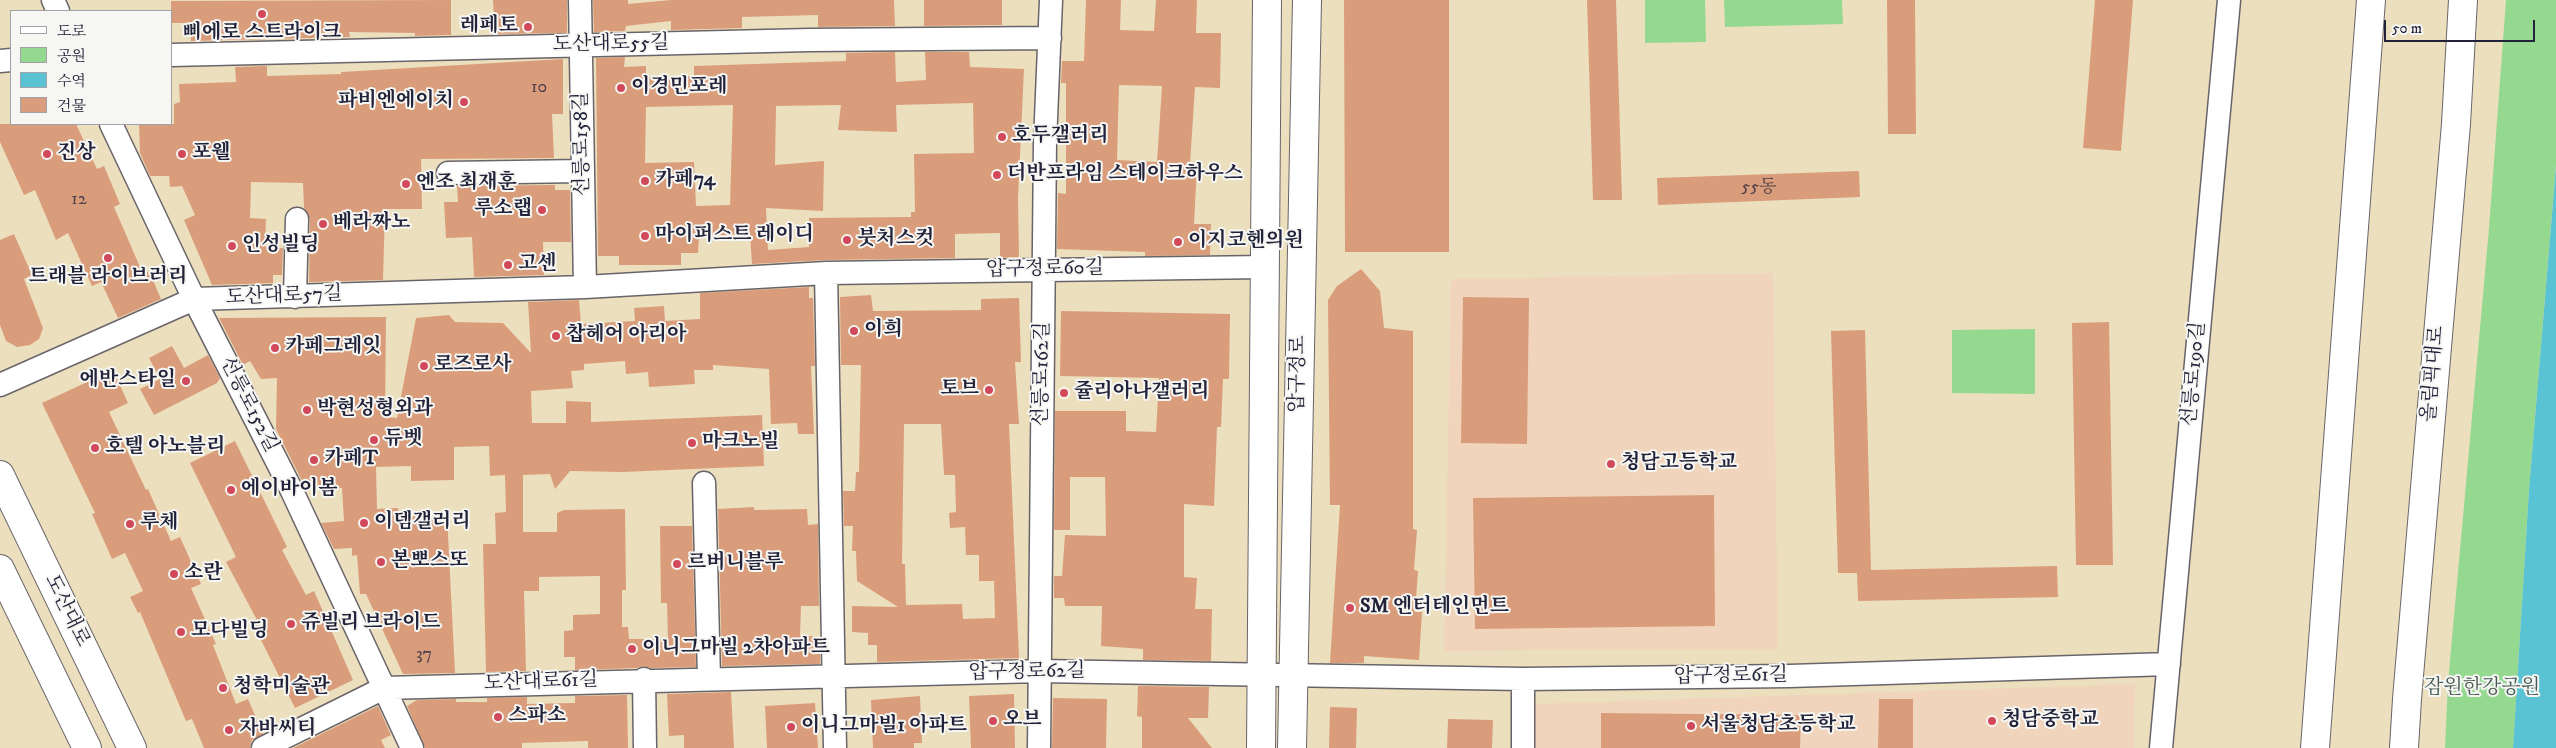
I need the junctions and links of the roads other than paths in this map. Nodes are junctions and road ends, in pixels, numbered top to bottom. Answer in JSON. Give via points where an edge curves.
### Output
{"nodes":[{"id":1,"x":580,"y":0,"type":"edge"},
{"id":2,"x":1051,"y":0,"type":"edge"},
{"id":3,"x":1267,"y":0,"type":"edge"},
{"id":4,"x":1307,"y":0,"type":"edge"},
{"id":5,"x":2229,"y":0,"type":"edge"},
{"id":6,"x":2371,"y":0,"type":"edge"},
{"id":7,"x":2463,"y":0,"type":"edge"},
{"id":8,"x":1050,"y":38,"type":"junction"},
{"id":9,"x":582,"y":45,"type":"junction"},
{"id":10,"x":172,"y":55,"type":"edge"},
{"id":11,"x":111,"y":125,"type":"edge"},
{"id":12,"x":583,"y":171,"type":"junction"},
{"id":13,"x":448,"y":173,"type":"dead end"},
{"id":14,"x":297,"y":219,"type":"dead end"},
{"id":15,"x":1265,"y":267,"type":"junction"},
{"id":16,"x":1044,"y":270,"type":"junction"},
{"id":17,"x":826,"y":273,"type":"junction"},
{"id":18,"x":585,"y":288,"type":"junction"},
{"id":19,"x":295,"y":296,"type":"junction"},
{"id":20,"x":194,"y":299,"type":"junction"},
{"id":21,"x":0,"y":385,"type":"edge"},
{"id":22,"x":0,"y":475,"type":"edge"},
{"id":23,"x":704,"y":483,"type":"dead end"},
{"id":24,"x":0,"y":569,"type":"edge"},
{"id":25,"x":2169,"y":664,"type":"junction"},
{"id":26,"x":1039,"y":671,"type":"junction"},
{"id":27,"x":1261,"y":675,"type":"junction"},
{"id":28,"x":1293,"y":676,"type":"junction"},
{"id":29,"x":833,"y":677,"type":"junction"},
{"id":30,"x":709,"y":678,"type":"junction"},
{"id":31,"x":1523,"y":679,"type":"junction"},
{"id":32,"x":644,"y":680,"type":"junction"},
{"id":33,"x":384,"y":688,"type":"junction"},
{"id":34,"x":87,"y":748,"type":"edge"},
{"id":35,"x":132,"y":748,"type":"edge"},
{"id":36,"x":263,"y":748,"type":"edge"},
{"id":37,"x":412,"y":748,"type":"edge"},
{"id":38,"x":646,"y":748,"type":"edge"},
{"id":39,"x":835,"y":748,"type":"edge"},
{"id":40,"x":1039,"y":748,"type":"edge"},
{"id":41,"x":1261,"y":748,"type":"edge"},
{"id":42,"x":1292,"y":748,"type":"edge"},
{"id":43,"x":1523,"y":748,"type":"edge"},
{"id":44,"x":2162,"y":748,"type":"edge"},
{"id":45,"x":2315,"y":748,"type":"edge"},
{"id":46,"x":2404,"y":748,"type":"edge"}],
"edges":[{"from":1,"to":9,"type":"street","name":"선릉로158길"},
{"from":2,"to":8,"type":"street","name":"선릉로162길"},
{"from":3,"to":15,"type":"main road","name":"압구정로"},
{"from":4,"to":28,"type":"main road","name":"압구정로"},
{"from":5,"to":25,"type":"street","name":"선릉로190길"},
{"from":6,"to":45,"type":"main road"},
{"from":7,"to":46,"type":"main road","name":"올림픽대로","via":[[2456,124]]},
{"from":8,"to":9,"type":"street","name":"도산대로55길"},
{"from":8,"to":16,"type":"street","name":"선릉로162길"},
{"from":9,"to":10,"type":"street","name":"도산대로55길"},
{"from":9,"to":12,"type":"street","name":"선릉로158길"},
{"from":11,"to":20,"type":"street","name":"선릉로152길"},
{"from":12,"to":13,"type":"street"},
{"from":12,"to":18,"type":"street","name":"선릉로158길"},
{"from":14,"to":19,"type":"street"},
{"from":15,"to":16,"type":"street","name":"압구정로60길"},
{"from":15,"to":27,"type":"main road","name":"압구정로"},
{"from":16,"to":17,"type":"street","name":"압구정로60길"},
{"from":16,"to":26,"type":"street","name":"선릉로162길"},
{"from":17,"to":18,"type":"street","name":"압구정로60길"},
{"from":17,"to":29,"type":"street"},
{"from":18,"to":19,"type":"street","name":"도산대로57길"},
{"from":19,"to":20,"type":"street","name":"도산대로57길"},
{"from":20,"to":21,"type":"street","name":"도산대로57길"},
{"from":20,"to":33,"type":"street","name":"선릉로152길","via":[[292,491]]},
{"from":22,"to":35,"type":"main road","name":"도산대로"},
{"from":23,"to":30,"type":"street"},
{"from":24,"to":34,"type":"main road","name":"도산대로"},
{"from":25,"to":31,"type":"street","name":"압구정로61길","via":[[1790,676]]},
{"from":25,"to":44,"type":"street","name":"선릉로190길"},
{"from":26,"to":27,"type":"street","name":"압구정로62길"},
{"from":26,"to":29,"type":"street","name":"압구정로62길"},
{"from":26,"to":40,"type":"street","name":"선릉로162길"},
{"from":27,"to":28,"type":"street","name":"압구정로62길"},
{"from":27,"to":41,"type":"main road","name":"압구정로"},
{"from":28,"to":31,"type":"street","name":"압구정로61길"},
{"from":28,"to":42,"type":"main road","name":"압구정로"},
{"from":29,"to":30,"type":"street","name":"도산대로61길"},
{"from":29,"to":39,"type":"street"},
{"from":30,"to":32,"type":"street","name":"도산대로61길"},
{"from":31,"to":43,"type":"street"},
{"from":32,"to":33,"type":"street","name":"도산대로61길"},
{"from":32,"to":38,"type":"street"},
{"from":33,"to":36,"type":"street","name":"도산대로61길"},
{"from":33,"to":37,"type":"street","name":"선릉로152길"}]}
